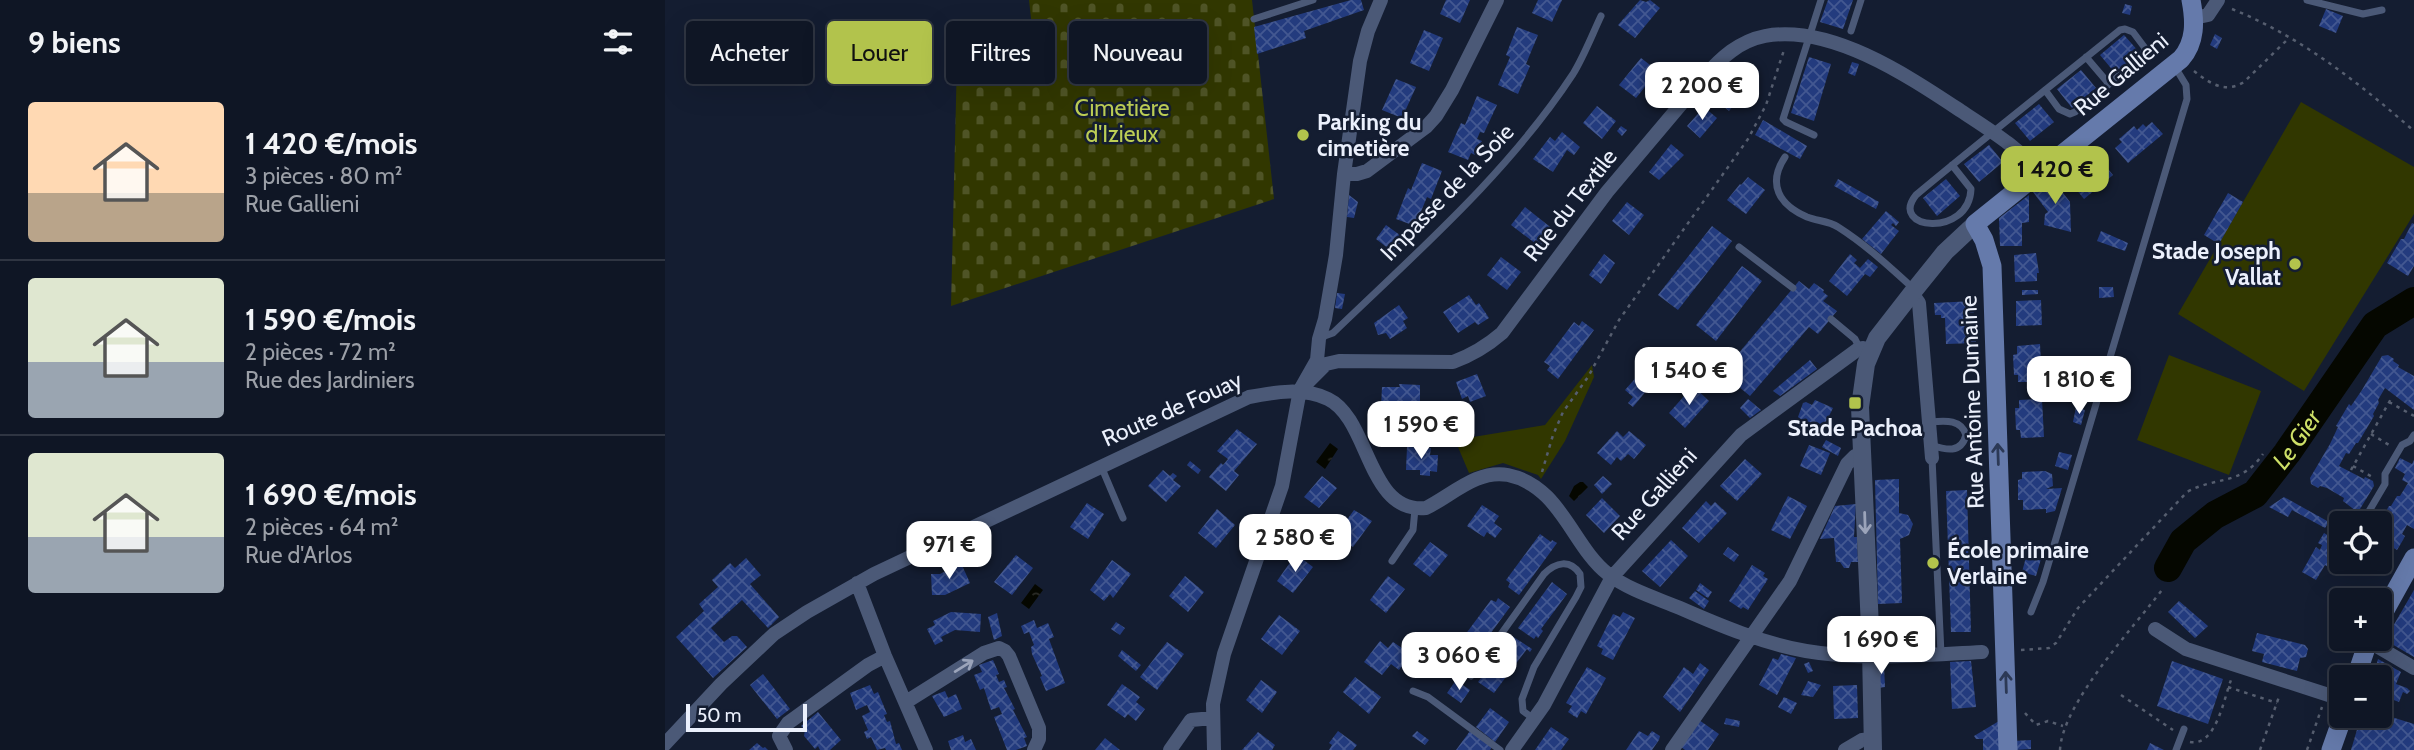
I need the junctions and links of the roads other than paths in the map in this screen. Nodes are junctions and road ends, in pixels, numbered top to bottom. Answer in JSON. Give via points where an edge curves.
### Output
{"nodes":[{"id":1,"x":1313,"y":0,"type":"edge"},
{"id":2,"x":1381,"y":0,"type":"edge"},
{"id":3,"x":1497,"y":0,"type":"edge"},
{"id":4,"x":1821,"y":0,"type":"edge"},
{"id":5,"x":1861,"y":0,"type":"edge"},
{"id":6,"x":2218,"y":0,"type":"edge"},
{"id":7,"x":2308,"y":0,"type":"edge"},
{"id":8,"x":2192,"y":9,"type":"edge"},
{"id":9,"x":2382,"y":10,"type":"dead end"},
{"id":10,"x":1601,"y":16,"type":"dead end"},
{"id":11,"x":1254,"y":19,"type":"dead end"},
{"id":12,"x":1851,"y":31,"type":"dead end"},
{"id":13,"x":1809,"y":36,"type":"junction"},
{"id":14,"x":2086,"y":57,"type":"junction"},
{"id":15,"x":2178,"y":63,"type":"junction"},
{"id":16,"x":2109,"y":84,"type":"junction"},
{"id":17,"x":2045,"y":90,"type":"junction"},
{"id":18,"x":1992,"y":132,"type":"junction"},
{"id":19,"x":1814,"y":135,"type":"dead end"},
{"id":20,"x":1785,"y":157,"type":"dead end"},
{"id":21,"x":1952,"y":165,"type":"junction"},
{"id":22,"x":1344,"y":174,"type":"junction"},
{"id":23,"x":2040,"y":174,"type":"junction"},
{"id":24,"x":1975,"y":224,"type":"junction"},
{"id":25,"x":1739,"y":247,"type":"dead end"},
{"id":26,"x":1793,"y":288,"type":"dead end"},
{"id":27,"x":1914,"y":291,"type":"junction"},
{"id":28,"x":1831,"y":318,"type":"dead end"},
{"id":29,"x":1319,"y":339,"type":"junction"},
{"id":30,"x":1865,"y":350,"type":"junction"},
{"id":31,"x":1300,"y":390,"type":"junction"},
{"id":32,"x":1929,"y":422,"type":"junction"},
{"id":33,"x":2414,"y":435,"type":"edge"},
{"id":34,"x":1931,"y":451,"type":"junction"},
{"id":35,"x":1862,"y":455,"type":"junction"},
{"id":36,"x":1101,"y":465,"type":"junction"},
{"id":37,"x":1415,"y":509,"type":"junction"},
{"id":38,"x":2370,"y":511,"type":"edge"},
{"id":39,"x":1123,"y":518,"type":"dead end"},
{"id":40,"x":2414,"y":558,"type":"edge"},
{"id":41,"x":1392,"y":561,"type":"dead end"},
{"id":42,"x":1612,"y":577,"type":"junction"},
{"id":43,"x":857,"y":583,"type":"junction"},
{"id":44,"x":2392,"y":597,"type":"edge"},
{"id":45,"x":2031,"y":612,"type":"dead end"},
{"id":46,"x":2155,"y":629,"type":"dead end"},
{"id":47,"x":1749,"y":637,"type":"junction"},
{"id":48,"x":2387,"y":651,"type":"edge"},
{"id":49,"x":1982,"y":652,"type":"dead end"},
{"id":50,"x":1941,"y":654,"type":"junction"},
{"id":51,"x":885,"y":656,"type":"junction"},
{"id":52,"x":1871,"y":657,"type":"junction"},
{"id":53,"x":2414,"y":668,"type":"edge"},
{"id":54,"x":1471,"y":676,"type":"dead end"},
{"id":55,"x":1413,"y":691,"type":"dead end"},
{"id":56,"x":2329,"y":695,"type":"edge"},
{"id":57,"x":906,"y":702,"type":"junction"},
{"id":58,"x":1213,"y":718,"type":"junction"},
{"id":59,"x":1534,"y":719,"type":"junction"},
{"id":60,"x":2339,"y":728,"type":"edge"},
{"id":61,"x":2183,"y":733,"type":"road end"},
{"id":62,"x":665,"y":744,"type":"edge"},
{"id":63,"x":1873,"y":745,"type":"edge"},
{"id":64,"x":786,"y":750,"type":"edge"},
{"id":65,"x":926,"y":750,"type":"edge"},
{"id":66,"x":1034,"y":750,"type":"edge"},
{"id":67,"x":1170,"y":750,"type":"edge"},
{"id":68,"x":1214,"y":750,"type":"edge"},
{"id":69,"x":1500,"y":750,"type":"edge"},
{"id":70,"x":1512,"y":750,"type":"edge"},
{"id":71,"x":1672,"y":750,"type":"edge"},
{"id":72,"x":1845,"y":750,"type":"edge"},
{"id":73,"x":2008,"y":750,"type":"edge"},
{"id":74,"x":2176,"y":750,"type":"edge"},
{"id":75,"x":2331,"y":750,"type":"edge"}],
"edges":[{"from":1,"to":11,"type":"lane"},
{"from":2,"to":22,"type":"street","via":[[1360,61]]},
{"from":3,"to":22,"type":"street","via":[[1436,116],[1367,171]]},
{"from":4,"to":13,"type":"lane"},
{"from":5,"to":12,"type":"lane"},
{"from":6,"to":8,"type":"street","name":"Rue Gallieni","via":[[2208,15]]},
{"from":7,"to":9,"type":"lane","via":[[2363,14]]},
{"from":8,"to":15,"type":"main road","name":"Rue Gallieni","via":[[2193,38]]},
{"from":10,"to":29,"type":"lane","name":"Impasse de la Soie","via":[[1573,74],[1507,163],[1333,333]]},
{"from":13,"to":18,"type":"street","name":"Rue du Textile","via":[[1896,69]]},
{"from":13,"to":19,"type":"lane","via":[[1783,119]]},
{"from":13,"to":31,"type":"street","name":"Rue du Textile","via":[[1763,36],[1738,45],[1719,60],[1607,192],[1502,333],[1487,346],[1453,362],[1339,361],[1327,364]]},
{"from":14,"to":16,"type":"lane"},
{"from":14,"to":16,"type":"lane","via":[[2120,30],[2133,32],[2145,48],[2143,56]]},
{"from":14,"to":17,"type":"lane"},
{"from":15,"to":23,"type":"main road","name":"Rue Gallieni"},
{"from":15,"to":45,"type":"lane","via":[[2187,99]]},
{"from":16,"to":17,"type":"lane","via":[[2070,114],[2059,109]]},
{"from":17,"to":18,"type":"lane"},
{"from":18,"to":21,"type":"lane"},
{"from":18,"to":23,"type":"street","name":"Rue du Textile"},
{"from":20,"to":27,"type":"lane","via":[[1775,183],[1783,199],[1805,216],[1840,228]]},
{"from":21,"to":21,"type":"lane","via":[[1911,201],[1911,213],[1926,225],[1950,220],[1968,201],[1971,189]]},
{"from":22,"to":29,"type":"street","via":[[1331,292]]},
{"from":23,"to":24,"type":"main road","name":"Rue Gallieni"},
{"from":24,"to":27,"type":"street","name":"Rue Gallieni"},
{"from":73,"to":24,"type":"main road","name":"Rue Antoine Dumaine","one_way":true,"via":[[1992,266]]},
{"from":25,"to":26,"type":"lane"},
{"from":27,"to":30,"type":"street","name":"Rue Gallieni"},
{"from":27,"to":32,"type":"street","via":[[1919,303]]},
{"from":28,"to":30,"type":"lane"},
{"from":29,"to":31,"type":"street","via":[[1317,359]]},
{"from":30,"to":35,"type":"street"},
{"from":30,"to":42,"type":"street","name":"Rue Gallieni","via":[[1741,435]]},
{"from":31,"to":36,"type":"street","name":"Route de Fouay","via":[[1249,397]]},
{"from":31,"to":37,"type":"street","via":[[1329,399],[1344,412],[1384,487]]},
{"from":31,"to":58,"type":"street","via":[[1282,486],[1224,653]]},
{"from":32,"to":34,"type":"street"},
{"from":32,"to":34,"type":"lane","via":[[1958,424],[1966,435],[1957,449]]},
{"from":33,"to":38,"type":"lane","via":[[2385,474],[2385,484]]},
{"from":34,"to":50,"type":"lane"},
{"from":35,"to":47,"type":"street","via":[[1847,464],[1797,570]]},
{"from":35,"to":52,"type":"street","one_way":true},
{"from":36,"to":39,"type":"lane"},
{"from":36,"to":43,"type":"street","name":"Route de Fouay"},
{"from":37,"to":41,"type":"lane","via":[[1413,530]]},
{"from":37,"to":42,"type":"street","via":[[1426,508],[1483,476],[1519,478],[1559,509]]},
{"from":40,"to":44,"type":"main road"},
{"from":42,"to":47,"type":"street"},
{"from":42,"to":59,"type":"street","name":"Rue Gallieni"},
{"from":43,"to":51,"type":"street"},
{"from":43,"to":62,"type":"street","name":"Route de Fouay","via":[[774,634]]},
{"from":46,"to":56,"type":"street","via":[[2186,649]]},
{"from":47,"to":52,"type":"street","via":[[1807,651]]},
{"from":47,"to":71,"type":"street"},
{"from":48,"to":53,"type":"street"},
{"from":49,"to":50,"type":"street"},
{"from":50,"to":52,"type":"street"},
{"from":51,"to":57,"type":"street"},
{"from":51,"to":64,"type":"street","via":[[787,723],[779,736]]},
{"from":52,"to":63,"type":"street"},
{"from":54,"to":59,"type":"lane","via":[[1544,573],[1562,563],[1573,566],[1580,574],[1581,587],[1542,650],[1522,699],[1523,710]]},
{"from":55,"to":69,"type":"lane"},
{"from":57,"to":65,"type":"street"},
{"from":57,"to":66,"type":"street","one_way":true,"via":[[999,648],[1009,656],[1039,728]]},
{"from":58,"to":67,"type":"street","via":[[1191,720]]},
{"from":58,"to":68,"type":"street"},
{"from":59,"to":70,"type":"street","name":"Rue Gallieni"},
{"from":60,"to":75,"type":"main road"},
{"from":61,"to":74,"type":"lane"},
{"from":63,"to":72,"type":"street","via":[[1862,740]]}]}
